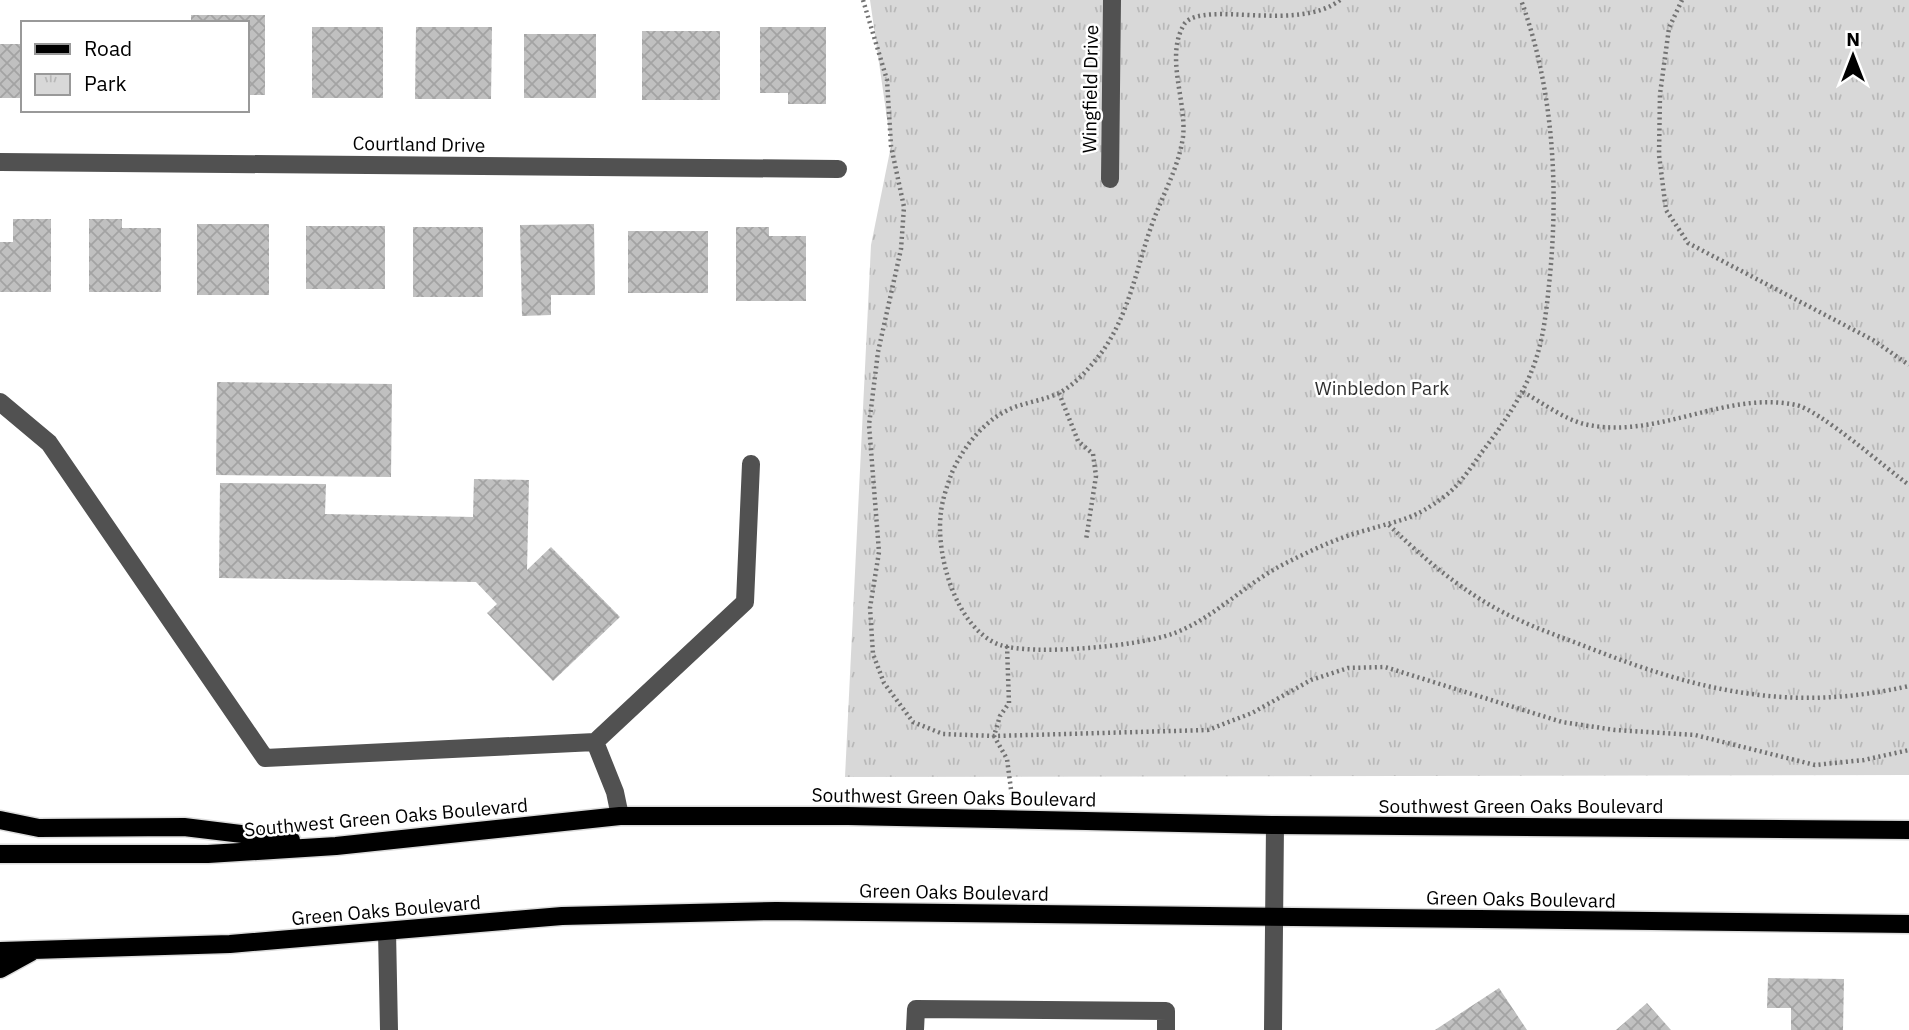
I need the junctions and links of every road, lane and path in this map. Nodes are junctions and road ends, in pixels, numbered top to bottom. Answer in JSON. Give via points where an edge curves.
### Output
{"nodes":[{"id":1,"x":863,"y":0,"type":"edge"},
{"id":2,"x":1112,"y":0,"type":"edge"},
{"id":3,"x":1340,"y":0,"type":"edge"},
{"id":4,"x":1521,"y":0,"type":"edge"},
{"id":5,"x":1682,"y":0,"type":"edge"},
{"id":6,"x":0,"y":162,"type":"edge"},
{"id":7,"x":838,"y":169,"type":"dead end"},
{"id":8,"x":1110,"y":180,"type":"dead end"},
{"id":9,"x":1909,"y":365,"type":"edge"},
{"id":10,"x":1523,"y":391,"type":"junction"},
{"id":11,"x":1059,"y":393,"type":"junction"},
{"id":12,"x":0,"y":402,"type":"edge"},
{"id":13,"x":751,"y":464,"type":"dead end"},
{"id":14,"x":1909,"y":485,"type":"edge"},
{"id":15,"x":1389,"y":525,"type":"junction"},
{"id":16,"x":1086,"y":540,"type":"dead end"},
{"id":17,"x":1007,"y":646,"type":"junction"},
{"id":18,"x":1909,"y":686,"type":"edge"},
{"id":19,"x":994,"y":736,"type":"junction"},
{"id":20,"x":596,"y":742,"type":"junction"},
{"id":21,"x":1909,"y":750,"type":"edge"},
{"id":22,"x":1012,"y":798,"type":"dead end"},
{"id":23,"x":620,"y":816,"type":"junction"},
{"id":24,"x":0,"y":820,"type":"edge"},
{"id":25,"x":1275,"y":825,"type":"junction"},
{"id":26,"x":1909,"y":830,"type":"edge"},
{"id":27,"x":336,"y":846,"type":"junction"},
{"id":28,"x":0,"y":854,"type":"edge"},
{"id":29,"x":1273,"y":917,"type":"junction"},
{"id":30,"x":1909,"y":924,"type":"edge"},
{"id":31,"x":387,"y":931,"type":"junction"},
{"id":32,"x":0,"y":951,"type":"edge"},
{"id":33,"x":34,"y":951,"type":"junction"},
{"id":34,"x":0,"y":969,"type":"edge"},
{"id":35,"x":389,"y":1030,"type":"edge"},
{"id":36,"x":915,"y":1030,"type":"edge"},
{"id":37,"x":1166,"y":1030,"type":"edge"},
{"id":38,"x":1273,"y":1030,"type":"edge"}],
"edges":[{"from":1,"to":19,"type":"path","via":[[887,80],[891,146],[904,207],[901,249],[878,352],[869,425],[879,552],[870,608],[873,654],[884,683],[913,722],[943,734]]},
{"from":2,"to":8,"type":"street","name":"Wingfield Drive"},
{"from":3,"to":11,"type":"path","via":[[1329,9],[1291,16],[1200,11],[1185,21],[1177,47],[1184,128],[1179,164],[1152,224],[1124,315],[1087,371]]},
{"from":4,"to":10,"type":"path","via":[[1544,86],[1554,180],[1544,330]]},
{"from":5,"to":9,"type":"path","via":[[1669,28],[1660,94],[1658,155],[1667,210],[1688,243],[1873,340]]},
{"from":6,"to":7,"type":"street","name":"Courtland Drive"},
{"from":10,"to":14,"type":"path","via":[[1583,424],[1617,427],[1678,420],[1738,403],[1799,405]]},
{"from":10,"to":15,"type":"path","via":[[1451,492],[1411,520]]},
{"from":11,"to":16,"type":"path","via":[[1078,441],[1093,454],[1096,476]]},
{"from":11,"to":17,"type":"path","via":[[1005,411],[976,433],[952,471],[940,514],[944,567],[958,604],[976,629]]},
{"from":12,"to":20,"type":"street","via":[[48,443],[265,758]]},
{"from":13,"to":20,"type":"street","via":[[745,602]]},
{"from":15,"to":17,"type":"path","via":[[1318,547],[1287,562],[1174,634],[1122,644]]},
{"from":15,"to":18,"type":"path","via":[[1419,554],[1515,618],[1684,683],[1776,698],[1863,695]]},
{"from":17,"to":19,"type":"path","via":[[1009,703]]},
{"from":19,"to":21,"type":"path","via":[[1208,730],[1252,713],[1311,680],[1348,668],[1385,667],[1562,722],[1695,735],[1815,765]]},
{"from":19,"to":22,"type":"path","via":[[1007,759]]},
{"from":20,"to":23,"type":"street"},
{"from":23,"to":25,"type":"main road","name":"Southwest Green Oaks Boulevard"},
{"from":23,"to":27,"type":"main road","name":"Southwest Green Oaks Boulevard"},
{"from":24,"to":27,"type":"main road","via":[[38,828],[184,828]]},
{"from":25,"to":26,"type":"main road","name":"Southwest Green Oaks Boulevard"},
{"from":25,"to":29,"type":"street"},
{"from":27,"to":28,"type":"main road","name":"Southwest Green Oaks Boulevard","via":[[208,854]]},
{"from":29,"to":30,"type":"main road","name":"Green Oaks Boulevard"},
{"from":29,"to":31,"type":"main road","name":"Green Oaks Boulevard","via":[[776,911],[562,916]]},
{"from":29,"to":38,"type":"street"},
{"from":31,"to":33,"type":"main road","name":"Green Oaks Boulevard","via":[[230,944]]},
{"from":31,"to":35,"type":"street"},
{"from":32,"to":33,"type":"main road","name":"Green Oaks Boulevard"},
{"from":33,"to":34,"type":"main road"},
{"from":36,"to":37,"type":"street","via":[[916,1009],[930,1009],[1166,1011]]}]}
